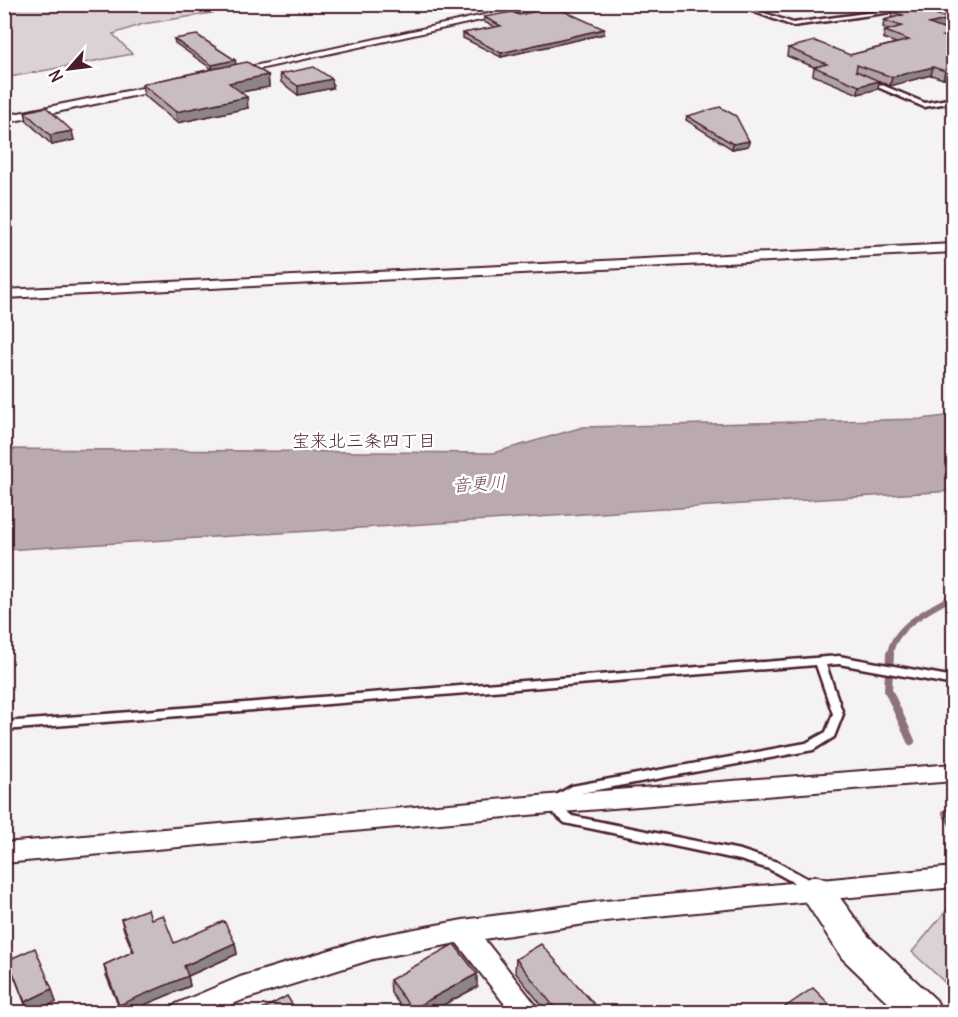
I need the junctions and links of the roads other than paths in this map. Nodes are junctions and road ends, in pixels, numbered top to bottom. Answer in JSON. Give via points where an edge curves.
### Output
{"nodes":[{"id":1,"x":549,"y":4,"type":"edge"},
{"id":2,"x":904,"y":6,"type":"edge"},
{"id":3,"x":754,"y":11,"type":"dead end"},
{"id":4,"x":954,"y":23,"type":"edge"},
{"id":5,"x":225,"y":74,"type":"edge"},
{"id":6,"x":858,"y":76,"type":"edge"},
{"id":7,"x":179,"y":83,"type":"edge"},
{"id":8,"x":954,"y":100,"type":"edge"},
{"id":9,"x":6,"y":118,"type":"edge"},
{"id":10,"x":954,"y":248,"type":"edge"},
{"id":11,"x":4,"y":294,"type":"edge"},
{"id":12,"x":820,"y":662,"type":"junction"},
{"id":13,"x":954,"y":681,"type":"edge"},
{"id":14,"x":4,"y":726,"type":"edge"},
{"id":15,"x":954,"y":772,"type":"edge"},
{"id":16,"x":550,"y":804,"type":"junction"},
{"id":17,"x":4,"y":853,"type":"edge"},
{"id":18,"x":954,"y":877,"type":"edge"},
{"id":19,"x":815,"y":890,"type":"junction"},
{"id":20,"x":463,"y":931,"type":"junction"},
{"id":21,"x":185,"y":1012,"type":"edge"},
{"id":22,"x":526,"y":1012,"type":"edge"},
{"id":23,"x":923,"y":1012,"type":"edge"}],
"edges":[{"from":1,"to":5,"type":"street"},
{"from":2,"to":3,"type":"lane","via":[[794,25]]},
{"from":2,"to":4,"type":"main road"},
{"from":6,"to":8,"type":"lane","via":[[924,105]]},
{"from":7,"to":9,"type":"street"},
{"from":10,"to":11,"type":"street"},
{"from":12,"to":13,"type":"lane","via":[[839,660]]},
{"from":12,"to":14,"type":"lane"},
{"from":12,"to":16,"type":"lane","via":[[838,714],[830,734],[809,747],[572,790]]},
{"from":15,"to":16,"type":"street"},
{"from":16,"to":17,"type":"street"},
{"from":16,"to":19,"type":"lane","via":[[570,820],[773,865]]},
{"from":18,"to":19,"type":"street"},
{"from":19,"to":20,"type":"street","via":[[604,911]]},
{"from":19,"to":23,"type":"street","via":[[855,947]]},
{"from":20,"to":21,"type":"street","via":[[373,948],[240,989]]},
{"from":20,"to":22,"type":"street"}]}
